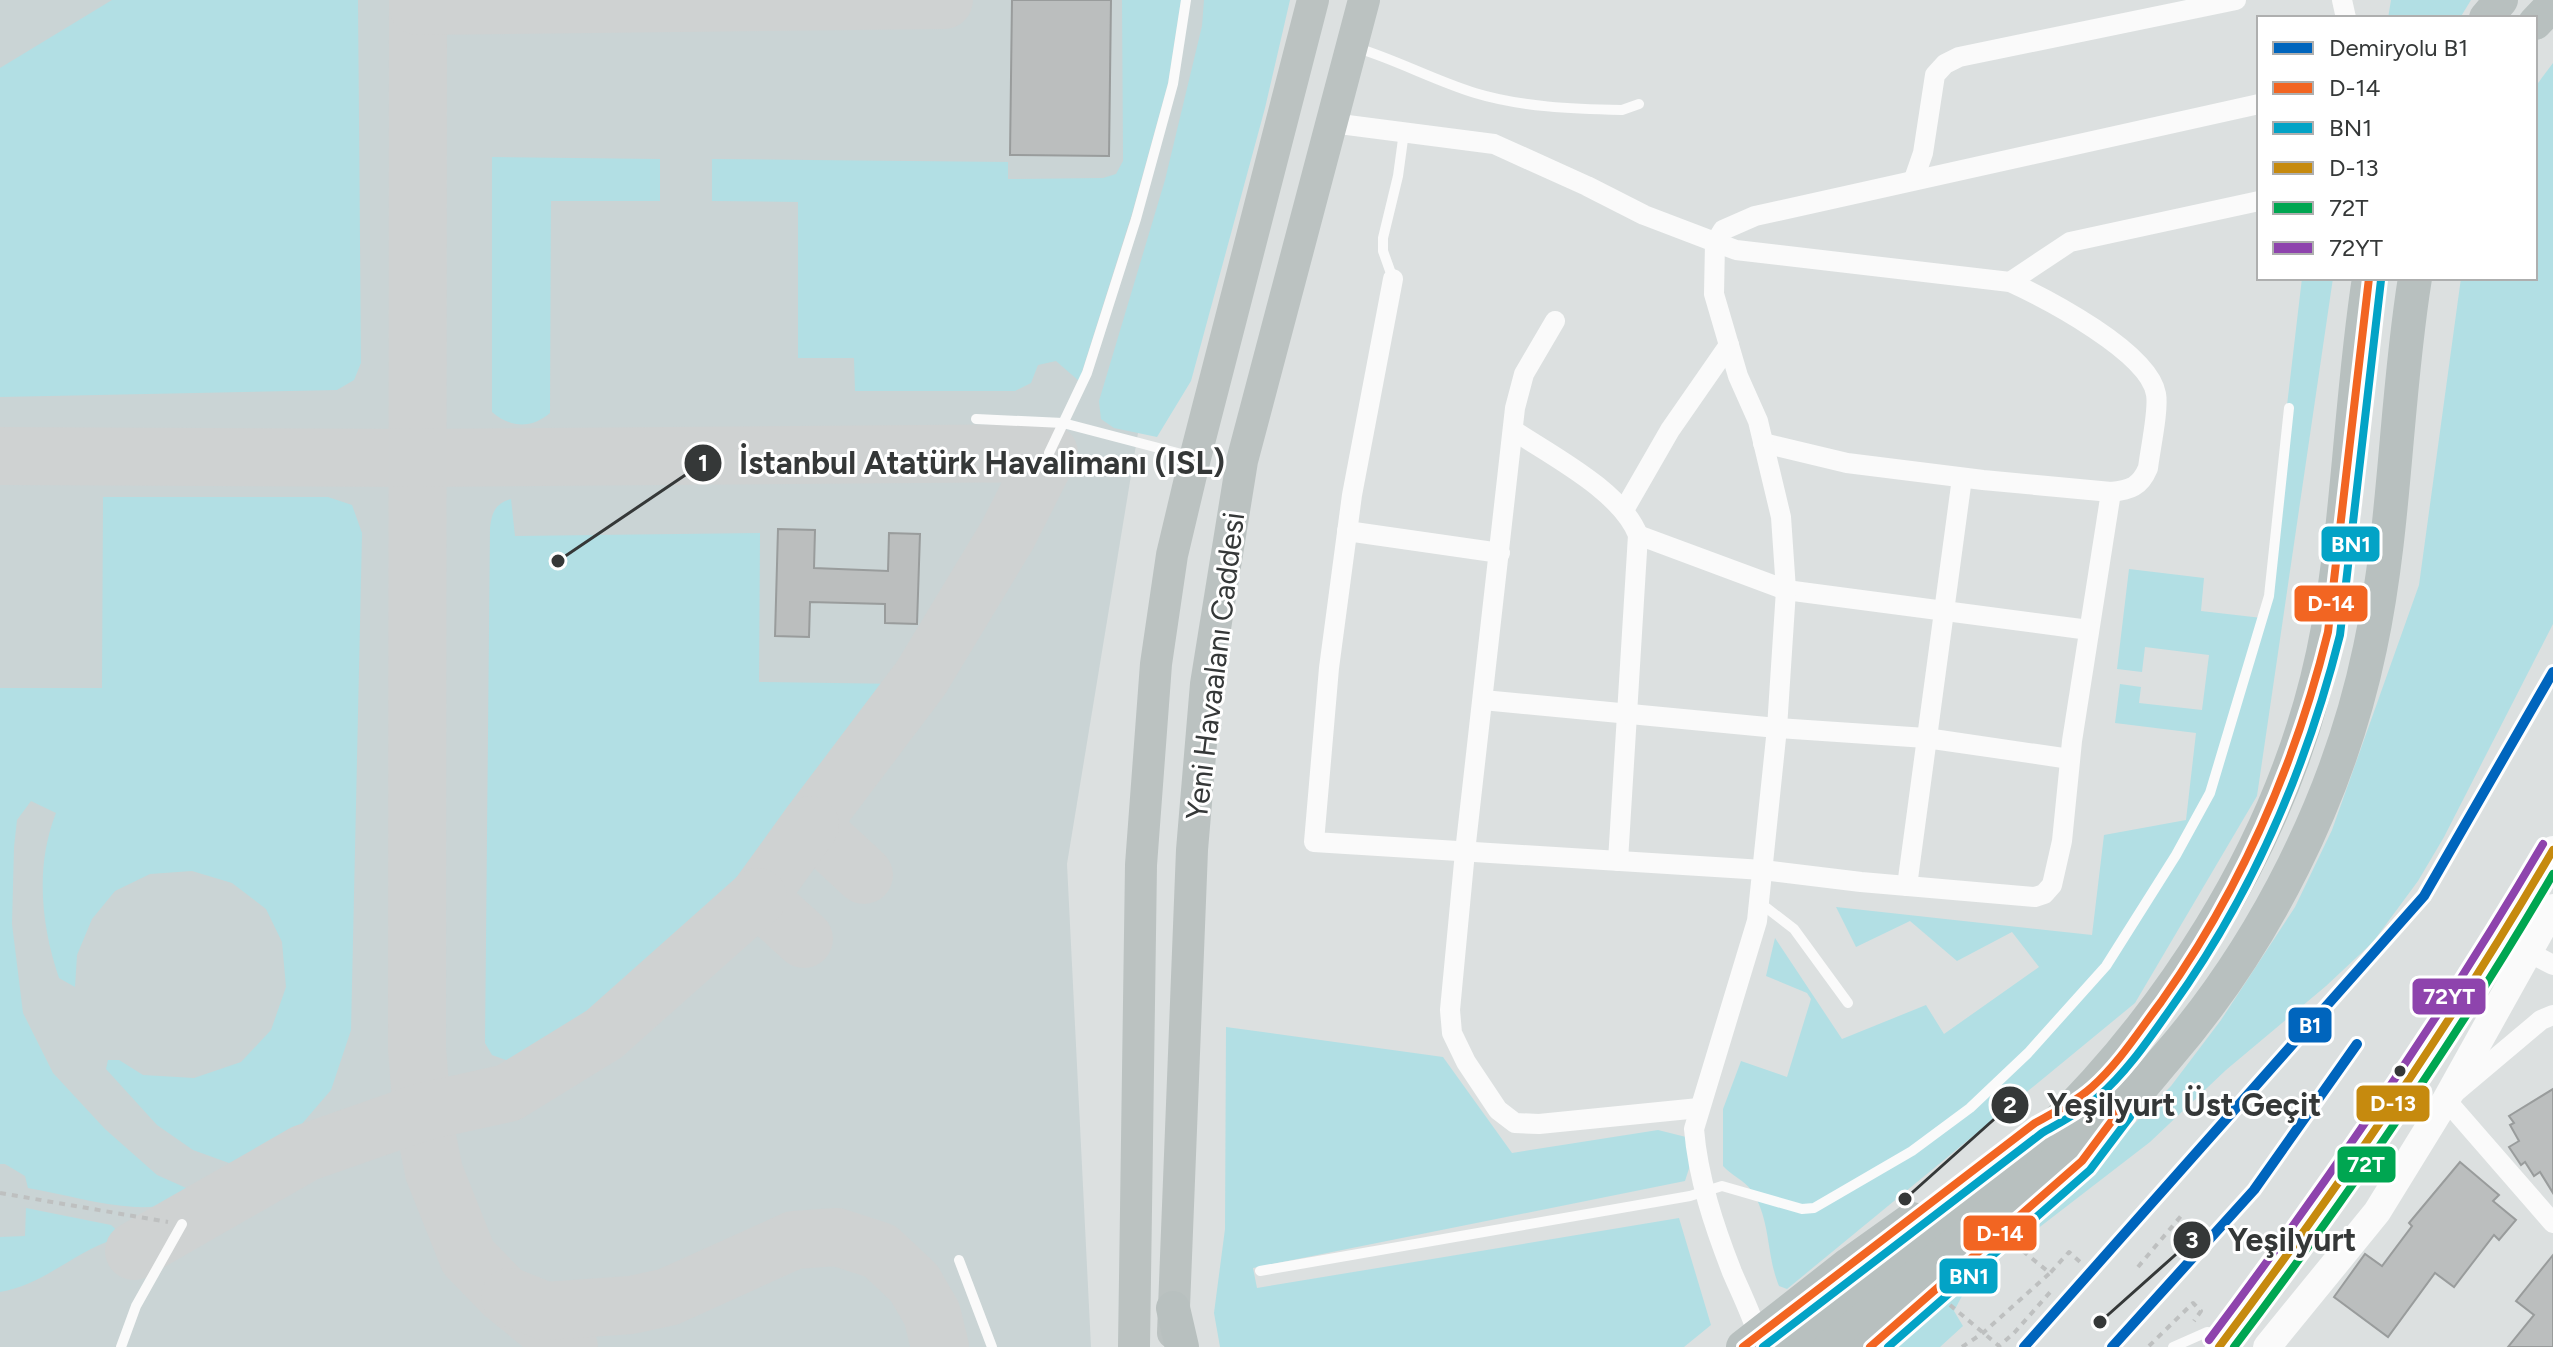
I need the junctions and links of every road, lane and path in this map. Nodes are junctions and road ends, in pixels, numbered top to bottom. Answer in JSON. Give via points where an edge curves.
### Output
{"nodes":[{"id":1,"x":1186,"y":0,"type":"edge"},
{"id":2,"x":1313,"y":0,"type":"edge"},
{"id":3,"x":1364,"y":0,"type":"edge"},
{"id":4,"x":2236,"y":0,"type":"edge"},
{"id":5,"x":2501,"y":0,"type":"edge"},
{"id":6,"x":2553,"y":4,"type":"edge"},
{"id":7,"x":2488,"y":16,"type":"edge"},
{"id":8,"x":2537,"y":21,"type":"edge"},
{"id":9,"x":1352,"y":46,"type":"junction"},
{"id":10,"x":1639,"y":104,"type":"dead end"},
{"id":11,"x":2257,"y":104,"type":"edge"},
{"id":12,"x":1285,"y":111,"type":"junction"},
{"id":13,"x":1332,"y":123,"type":"junction"},
{"id":14,"x":1404,"y":132,"type":"junction"},
{"id":15,"x":1914,"y":179,"type":"junction"},
{"id":16,"x":2257,"y":201,"type":"edge"},
{"id":17,"x":1715,"y":243,"type":"junction"},
{"id":18,"x":1393,"y":279,"type":"joint"},
{"id":19,"x":2369,"y":280,"type":"edge"},
{"id":20,"x":2415,"y":280,"type":"edge"},
{"id":21,"x":2010,"y":282,"type":"junction"},
{"id":22,"x":1555,"y":321,"type":"dead end"},
{"id":23,"x":1729,"y":345,"type":"junction"},
{"id":24,"x":2289,"y":408,"type":"dead end"},
{"id":25,"x":976,"y":419,"type":"dead end"},
{"id":26,"x":1063,"y":423,"type":"junction"},
{"id":27,"x":1513,"y":430,"type":"junction"},
{"id":28,"x":1763,"y":443,"type":"junction"},
{"id":29,"x":1049,"y":453,"type":"dead end"},
{"id":30,"x":1195,"y":458,"type":"junction"},
{"id":31,"x":1962,"y":478,"type":"junction"},
{"id":32,"x":2111,"y":492,"type":"junction"},
{"id":33,"x":1624,"y":510,"type":"junction"},
{"id":34,"x":1347,"y":531,"type":"junction"},
{"id":35,"x":1638,"y":535,"type":"junction"},
{"id":36,"x":1500,"y":553,"type":"junction"},
{"id":37,"x":1786,"y":590,"type":"junction"},
{"id":38,"x":1944,"y":611,"type":"junction"},
{"id":39,"x":2089,"y":630,"type":"junction"},
{"id":40,"x":1483,"y":700,"type":"junction"},
{"id":41,"x":1626,"y":714,"type":"junction"},
{"id":42,"x":1777,"y":728,"type":"junction"},
{"id":43,"x":1926,"y":738,"type":"junction"},
{"id":44,"x":2070,"y":759,"type":"junction"},
{"id":45,"x":2553,"y":850,"type":"edge"},
{"id":46,"x":1465,"y":852,"type":"junction"},
{"id":47,"x":1618,"y":861,"type":"junction"},
{"id":48,"x":1763,"y":870,"type":"junction"},
{"id":49,"x":1907,"y":886,"type":"junction"},
{"id":50,"x":1759,"y":902,"type":"junction"},
{"id":51,"x":2553,"y":908,"type":"edge"},
{"id":52,"x":2503,"y":937,"type":"junction"},
{"id":53,"x":2528,"y":952,"type":"junction"},
{"id":54,"x":2553,"y":965,"type":"edge"},
{"id":55,"x":1848,"y":1003,"type":"dead end"},
{"id":56,"x":2547,"y":1018,"type":"edge"},
{"id":57,"x":2553,"y":1038,"type":"edge"},
{"id":58,"x":2446,"y":1100,"type":"junction"},
{"id":59,"x":2124,"y":1106,"type":"junction"},
{"id":60,"x":1699,"y":1108,"type":"junction"},
{"id":61,"x":2354,"y":1162,"type":"junction"},
{"id":62,"x":2399,"y":1178,"type":"junction"},
{"id":63,"x":1705,"y":1191,"type":"junction"},
{"id":64,"x":0,"y":1193,"type":"edge"},
{"id":65,"x":2181,"y":1216,"type":"dead end"},
{"id":66,"x":2315,"y":1219,"type":"junction"},
{"id":67,"x":2553,"y":1223,"type":"edge"},
{"id":68,"x":182,"y":1224,"type":"joint"},
{"id":69,"x":2000,"y":1232,"type":"junction"},
{"id":70,"x":2351,"y":1245,"type":"junction"},
{"id":71,"x":959,"y":1260,"type":"dead end"},
{"id":72,"x":2080,"y":1262,"type":"dead end"},
{"id":73,"x":2138,"y":1267,"type":"dead end"},
{"id":74,"x":1260,"y":1271,"type":"dead end"},
{"id":75,"x":2050,"y":1273,"type":"junction"},
{"id":76,"x":2052,"y":1290,"type":"dead end"},
{"id":77,"x":1933,"y":1291,"type":"junction"},
{"id":78,"x":1173,"y":1308,"type":"junction"},
{"id":79,"x":1983,"y":1333,"type":"junction"},
{"id":80,"x":2224,"y":1340,"type":"edge"},
{"id":81,"x":1763,"y":1343,"type":"edge"},
{"id":82,"x":2149,"y":1346,"type":"edge"},
{"id":83,"x":2174,"y":1346,"type":"edge"},
{"id":84,"x":121,"y":1347,"type":"edge"},
{"id":85,"x":992,"y":1347,"type":"edge"},
{"id":86,"x":1134,"y":1347,"type":"edge"},
{"id":87,"x":1173,"y":1347,"type":"edge"},
{"id":88,"x":1182,"y":1347,"type":"edge"},
{"id":89,"x":1830,"y":1347,"type":"edge"},
{"id":90,"x":1870,"y":1347,"type":"edge"},
{"id":91,"x":1962,"y":1347,"type":"edge"},
{"id":92,"x":2267,"y":1347,"type":"edge"}],
"edges":[{"from":1,"to":26,"type":"lane","via":[[1173,84],[1136,219],[1087,373]]},
{"from":2,"to":12,"type":"main road","name":"Yeni Havaalanı Caddesi"},
{"from":3,"to":9,"type":"main road","name":"Yeni Havaalanı Caddesi"},
{"from":4,"to":15,"type":"street","via":[[1945,64],[1935,75]]},
{"from":5,"to":7,"type":"highway"},
{"from":6,"to":8,"type":"highway"},
{"from":9,"to":10,"type":"lane","via":[[1507,101],[1622,110]]},
{"from":9,"to":13,"type":"main road","name":"Yeni Havaalanı Caddesi"},
{"from":11,"to":15,"type":"street"},
{"from":12,"to":13,"type":"main road"},
{"from":12,"to":30,"type":"main road","name":"Yeni Havaalanı Caddesi"},
{"from":13,"to":14,"type":"street"},
{"from":13,"to":78,"type":"main road","name":"Yeni Havaalanı Caddesi","via":[[1242,461],[1206,684],[1192,850]]},
{"from":14,"to":17,"type":"street","via":[[1494,144]]},
{"from":14,"to":18,"type":"lane","via":[[1383,238]]},
{"from":15,"to":17,"type":"street","via":[[1755,216],[1723,230]]},
{"from":16,"to":21,"type":"street","via":[[2070,242]]},
{"from":17,"to":21,"type":"street","via":[[1736,250]]},
{"from":17,"to":23,"type":"street","via":[[1714,294]]},
{"from":18,"to":34,"type":"street"},
{"from":19,"to":81,"type":"highway","via":[[2328,630],[2304,725],[2234,888],[2202,944],[2127,1047],[2002,1174]]},
{"from":20,"to":59,"type":"highway","via":[[2384,577],[2350,724],[2308,836],[2266,916],[2191,1030]]},
{"from":21,"to":32,"type":"street","via":[[2087,324],[2150,378],[2157,395],[2148,468],[2135,488]]},
{"from":22,"to":27,"type":"street","via":[[1524,374]]},
{"from":23,"to":28,"type":"street"},
{"from":23,"to":33,"type":"street","via":[[1670,430]]},
{"from":24,"to":63,"type":"lane","via":[[2269,596],[2210,793],[2106,966],[1970,1108],[1912,1151],[1825,1203],[1802,1209],[1722,1186]]},
{"from":25,"to":26,"type":"lane"},
{"from":26,"to":29,"type":"lane"},
{"from":26,"to":30,"type":"lane"},
{"from":27,"to":33,"type":"street","via":[[1606,492]]},
{"from":27,"to":36,"type":"street"},
{"from":28,"to":31,"type":"street","via":[[1847,463]]},
{"from":28,"to":37,"type":"street","via":[[1781,517]]},
{"from":30,"to":86,"type":"main road","name":"Yeni Havaalanı Caddesi","via":[[1172,555],[1146,789]]},
{"from":31,"to":32,"type":"street"},
{"from":31,"to":38,"type":"street"},
{"from":32,"to":39,"type":"street"},
{"from":33,"to":35,"type":"street"},
{"from":34,"to":36,"type":"street"},
{"from":34,"to":46,"type":"street","via":[[1314,842]]},
{"from":35,"to":37,"type":"street"},
{"from":35,"to":41,"type":"street"},
{"from":36,"to":40,"type":"street"},
{"from":37,"to":38,"type":"street"},
{"from":37,"to":42,"type":"street"},
{"from":38,"to":39,"type":"street"},
{"from":38,"to":43,"type":"street"},
{"from":39,"to":44,"type":"street"},
{"from":40,"to":41,"type":"street"},
{"from":40,"to":46,"type":"street"},
{"from":41,"to":42,"type":"street"},
{"from":41,"to":47,"type":"street"},
{"from":42,"to":43,"type":"street"},
{"from":42,"to":48,"type":"street"},
{"from":43,"to":44,"type":"street"},
{"from":43,"to":49,"type":"street"},
{"from":44,"to":49,"type":"street","via":[[2062,841],[2054,879],[2044,894]]},
{"from":45,"to":52,"type":"main road"},
{"from":46,"to":47,"type":"street"},
{"from":46,"to":60,"type":"street","via":[[1452,1033],[1498,1110],[1515,1123],[1539,1124]]},
{"from":47,"to":48,"type":"street"},
{"from":48,"to":49,"type":"street"},
{"from":48,"to":50,"type":"street"},
{"from":50,"to":55,"type":"lane","via":[[1794,929]]},
{"from":50,"to":60,"type":"street"},
{"from":51,"to":53,"type":"main road"},
{"from":52,"to":53,"type":"main road"},
{"from":52,"to":61,"type":"main road"},
{"from":53,"to":54,"type":"street"},
{"from":53,"to":58,"type":"main road"},
{"from":56,"to":57,"type":"street"},
{"from":56,"to":58,"type":"street"},
{"from":58,"to":62,"type":"main road"},
{"from":58,"to":67,"type":"street"},
{"from":59,"to":69,"type":"highway","via":[[2082,1161]]},
{"from":59,"to":89,"type":"highway"},
{"from":60,"to":63,"type":"street","via":[[1694,1129]]},
{"from":61,"to":62,"type":"main road","via":[[2360,1173],[2378,1182]]},
{"from":61,"to":66,"type":"main road"},
{"from":62,"to":70,"type":"main road"},
{"from":63,"to":74,"type":"lane"},
{"from":63,"to":81,"type":"street"},
{"from":64,"to":68,"type":"path"},
{"from":65,"to":73,"type":"path"},
{"from":66,"to":70,"type":"main road","via":[[2335,1219],[2346,1226]]},
{"from":66,"to":80,"type":"main road"},
{"from":68,"to":84,"type":"lane","via":[[136,1306]]},
{"from":69,"to":75,"type":"path"},
{"from":69,"to":77,"type":"highway"},
{"from":70,"to":92,"type":"main road"},
{"from":71,"to":85,"type":"lane"},
{"from":72,"to":75,"type":"path","via":[[2069,1252]]},
{"from":75,"to":79,"type":"path"},
{"from":76,"to":79,"type":"path","via":[[1999,1346]]},
{"from":77,"to":79,"type":"path"},
{"from":77,"to":90,"type":"highway"},
{"from":78,"to":87,"type":"main road","name":"Yeni Havaalanı Caddesi"},
{"from":78,"to":88,"type":"highway"},
{"from":79,"to":91,"type":"path"},
{"from":80,"to":83,"type":"lane","via":[[2207,1332]]},
{"from":82,"to":83,"type":"path","via":[[2193,1303],[2201,1311]]}]}
